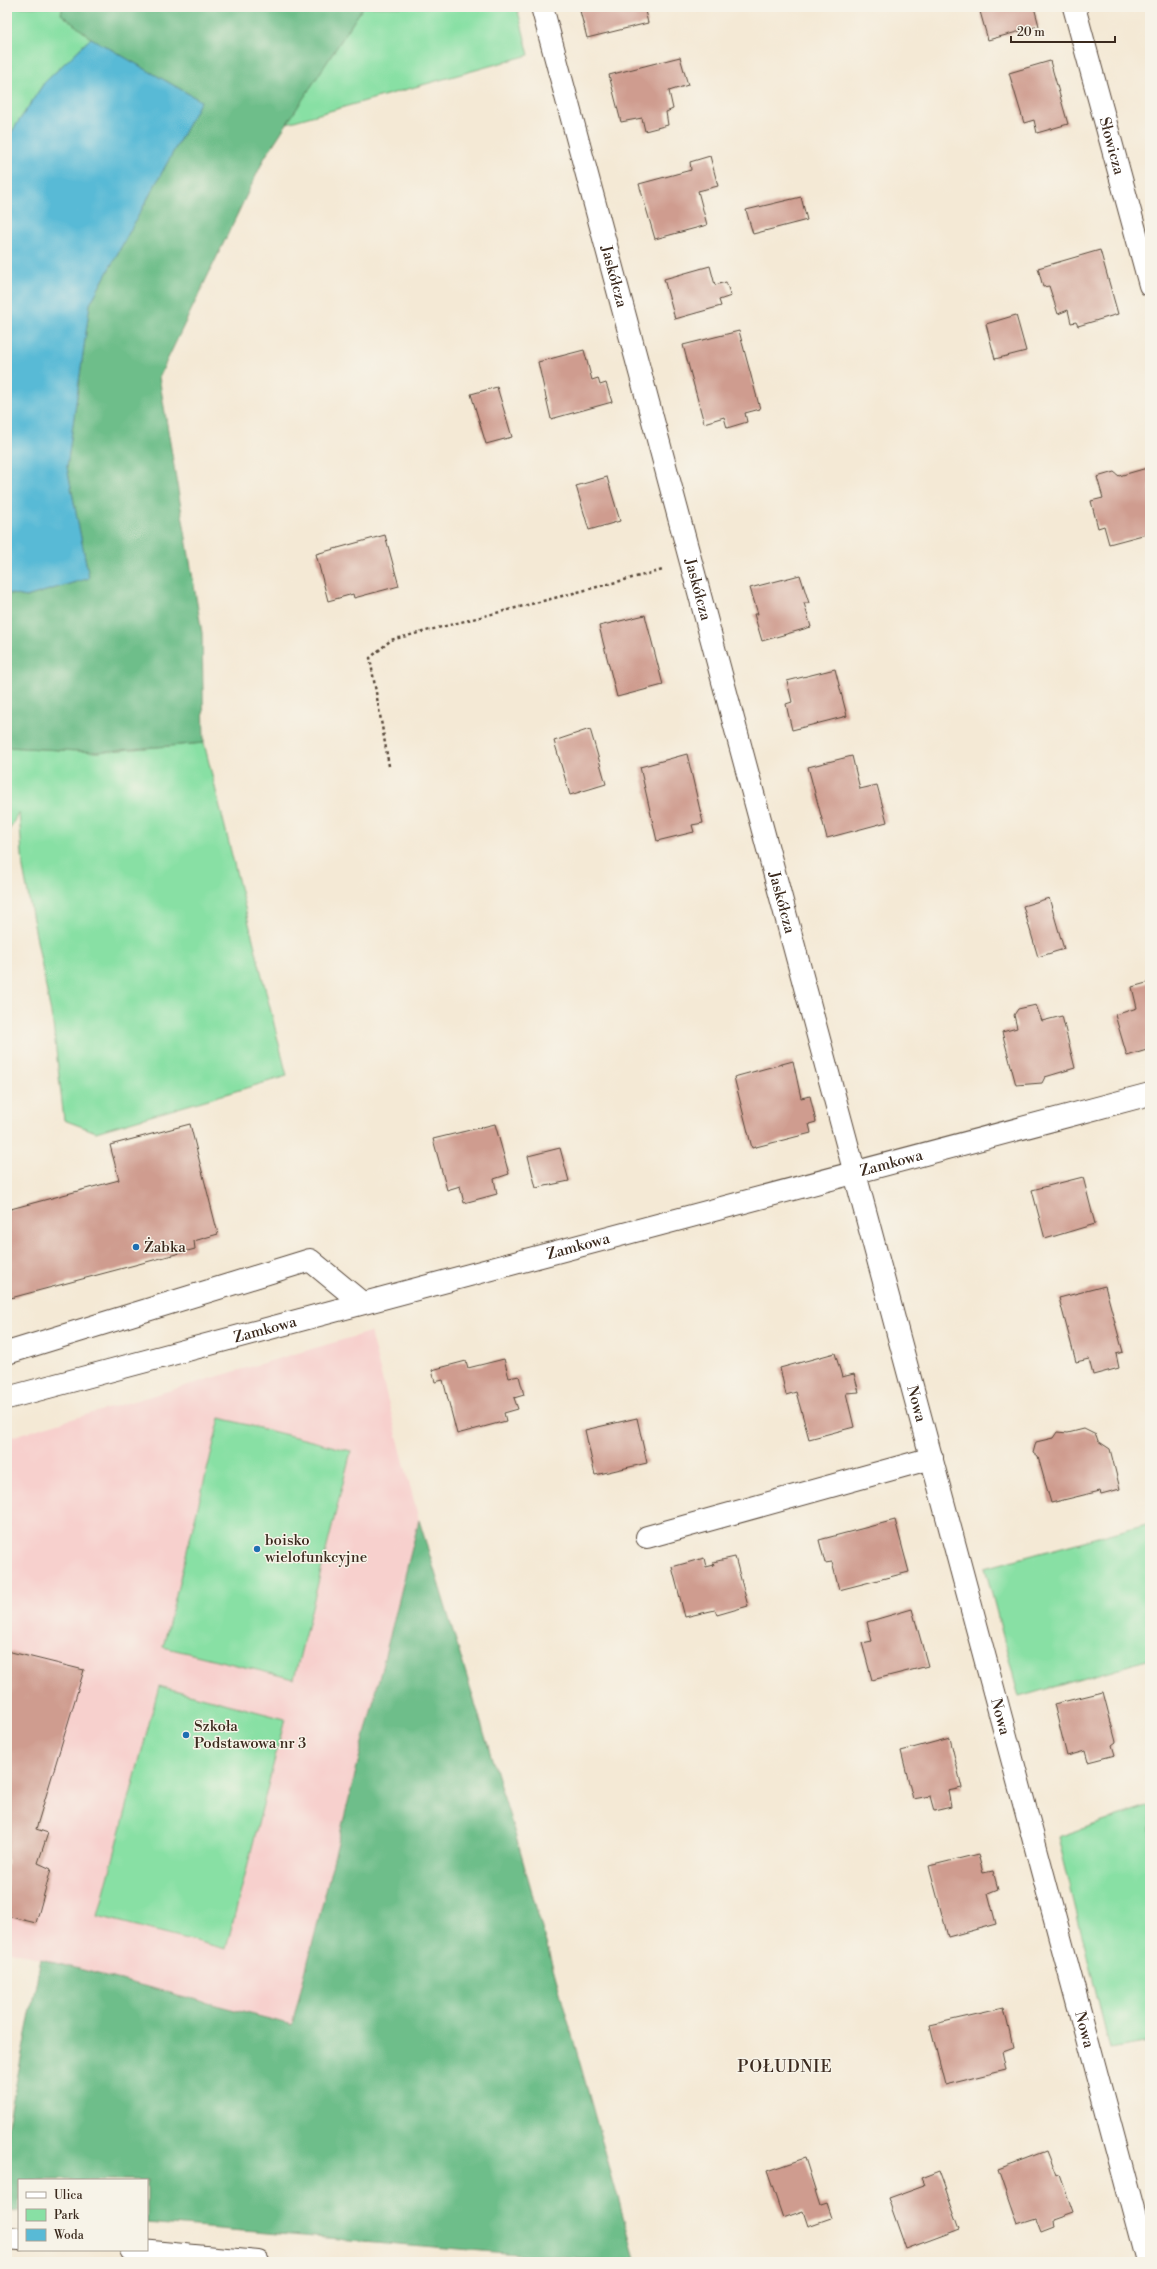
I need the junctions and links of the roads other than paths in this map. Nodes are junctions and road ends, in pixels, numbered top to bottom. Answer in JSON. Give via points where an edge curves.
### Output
{"nodes":[{"id":1,"x":542,"y":7,"type":"edge"},
{"id":2,"x":1074,"y":7,"type":"edge"},
{"id":3,"x":1150,"y":285,"type":"edge"},
{"id":4,"x":1150,"y":1094,"type":"edge"},
{"id":5,"x":855,"y":1172,"type":"junction"},
{"id":6,"x":362,"y":1303,"type":"junction"},
{"id":7,"x":7,"y":1353,"type":"edge"},
{"id":8,"x":7,"y":1398,"type":"edge"},
{"id":9,"x":932,"y":1458,"type":"junction"},
{"id":10,"x":648,"y":1537,"type":"dead end"},
{"id":11,"x":7,"y":2238,"type":"edge"},
{"id":12,"x":18,"y":2239,"type":"edge"},
{"id":13,"x":142,"y":2251,"type":"edge"},
{"id":14,"x":258,"y":2262,"type":"edge"},
{"id":15,"x":1147,"y":2262,"type":"edge"}],
"edges":[{"from":1,"to":5,"type":"street","name":"Jaskółcza"},
{"from":2,"to":3,"type":"street","name":"Słowicza"},
{"from":4,"to":5,"type":"street","name":"Zamkowa"},
{"from":5,"to":6,"type":"street","name":"Zamkowa"},
{"from":5,"to":9,"type":"street","name":"Nowa"},
{"from":6,"to":7,"type":"street","via":[[310,1260]]},
{"from":6,"to":8,"type":"street","name":"Zamkowa"},
{"from":9,"to":10,"type":"street"},
{"from":9,"to":15,"type":"street","name":"Nowa"},
{"from":11,"to":12,"type":"street"},
{"from":13,"to":14,"type":"street"}]}
